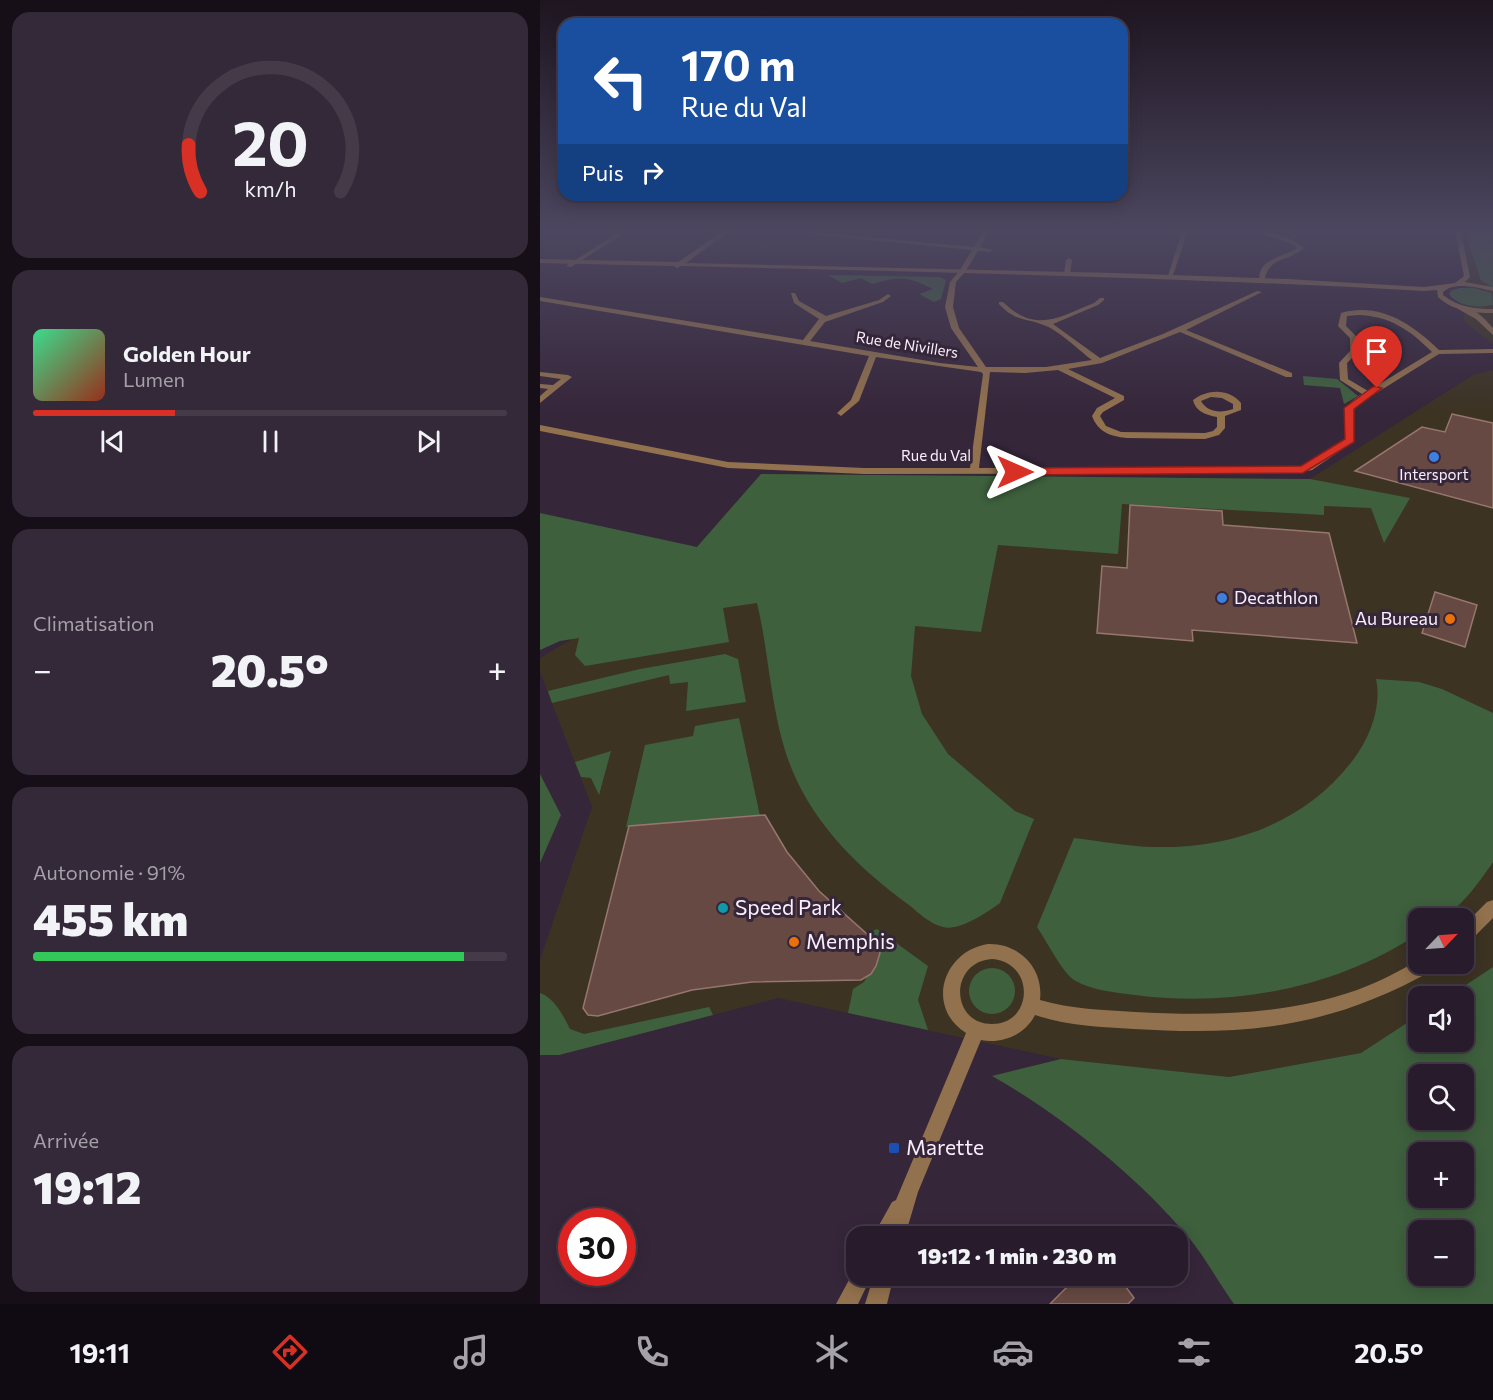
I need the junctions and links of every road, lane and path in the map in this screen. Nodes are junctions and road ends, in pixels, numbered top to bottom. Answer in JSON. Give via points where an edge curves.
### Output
{"nodes":[{"id":1,"x":951,"y":292,"type":"edge"},
{"id":2,"x":1259,"y":292,"type":"dead end"},
{"id":3,"x":1419,"y":292,"type":"edge"},
{"id":4,"x":1440,"y":292,"type":"edge"},
{"id":5,"x":793,"y":294,"type":"dead end"},
{"id":6,"x":888,"y":296,"type":"dead end"},
{"id":7,"x":540,"y":299,"type":"edge"},
{"id":8,"x":1102,"y":299,"type":"dead end"},
{"id":9,"x":1445,"y":300,"type":"junction"},
{"id":10,"x":1000,"y":303,"type":"dead end"},
{"id":11,"x":1461,"y":307,"type":"junction"},
{"id":12,"x":1493,"y":311,"type":"edge"},
{"id":13,"x":825,"y":319,"type":"junction"},
{"id":14,"x":1048,"y":324,"type":"junction"},
{"id":15,"x":1485,"y":324,"type":"junction"},
{"id":16,"x":1178,"y":329,"type":"junction"},
{"id":17,"x":1493,"y":333,"type":"edge"},
{"id":18,"x":806,"y":342,"type":"junction"},
{"id":19,"x":1493,"y":351,"type":"edge"},
{"id":20,"x":1437,"y":352,"type":"junction"},
{"id":21,"x":873,"y":354,"type":"junction"},
{"id":22,"x":1099,"y":361,"type":"junction"},
{"id":23,"x":1059,"y":368,"type":"junction"},
{"id":24,"x":985,"y":370,"type":"junction"},
{"id":25,"x":540,"y":374,"type":"edge"},
{"id":26,"x":1289,"y":375,"type":"dead end"},
{"id":27,"x":540,"y":386,"type":"edge"},
{"id":28,"x":555,"y":388,"type":"junction"},
{"id":29,"x":1368,"y":394,"type":"junction"},
{"id":30,"x":540,"y":400,"type":"edge"},
{"id":31,"x":841,"y":413,"type":"dead end"},
{"id":32,"x":1221,"y":414,"type":"dead end"},
{"id":33,"x":540,"y":428,"type":"edge"},
{"id":34,"x":974,"y":471,"type":"junction"},
{"id":35,"x":1493,"y":907,"type":"edge"},
{"id":36,"x":1474,"y":926,"type":"edge"},
{"id":37,"x":1409,"y":974,"type":"edge"},
{"id":38,"x":1031,"y":1005,"type":"junction"},
{"id":39,"x":976,"y":1030,"type":"junction"},
{"id":40,"x":908,"y":1192,"type":"junction"},
{"id":41,"x":889,"y":1226,"type":"edge"},
{"id":42,"x":898,"y":1226,"type":"edge"},
{"id":43,"x":856,"y":1286,"type":"edge"},
{"id":44,"x":881,"y":1286,"type":"edge"},
{"id":45,"x":847,"y":1304,"type":"edge"},
{"id":46,"x":876,"y":1304,"type":"edge"}],
"edges":[{"from":1,"to":24,"type":"street","via":[[951,317]]},
{"from":2,"to":16,"type":"street","name":"Rue de Nivillers"},
{"from":3,"to":9,"type":"street"},
{"from":4,"to":9,"type":"street"},
{"from":5,"to":13,"type":"street","via":[[796,302]]},
{"from":6,"to":13,"type":"street"},
{"from":7,"to":18,"type":"street","name":"Rue de Nivillers"},
{"from":8,"to":14,"type":"street"},
{"from":9,"to":11,"type":"street"},
{"from":10,"to":14,"type":"street","via":[[1009,312]]},
{"from":11,"to":12,"type":"street"},
{"from":11,"to":15,"type":"street"},
{"from":12,"to":15,"type":"street","via":[[1485,316]]},
{"from":13,"to":18,"type":"street"},
{"from":14,"to":22,"type":"street"},
{"from":15,"to":17,"type":"street"},
{"from":16,"to":22,"type":"street","name":"Rue de Nivillers"},
{"from":16,"to":26,"type":"street"},
{"from":18,"to":21,"type":"street","name":"Rue de Nivillers"},
{"from":19,"to":20,"type":"street"},
{"from":20,"to":29,"type":"street","name":"Rue du Val"},
{"from":20,"to":29,"type":"street","via":[[1411,327],[1394,318],[1360,312],[1344,315],[1342,326],[1353,336],[1354,352],[1343,363],[1344,380]]},
{"from":21,"to":24,"type":"street","name":"Rue de Nivillers"},
{"from":21,"to":31,"type":"street","via":[[855,401]]},
{"from":22,"to":23,"type":"street","name":"Rue de Nivillers"},
{"from":23,"to":24,"type":"street","name":"Rue de Nivillers"},
{"from":23,"to":32,"type":"street","via":[[1121,398],[1096,416],[1100,425],[1113,433],[1205,436],[1219,431]]},
{"from":24,"to":34,"type":"street"},
{"from":25,"to":28,"type":"street","via":[[568,377]]},
{"from":27,"to":28,"type":"street"},
{"from":28,"to":30,"type":"street"},
{"from":29,"to":34,"type":"street","name":"Rue du Val","via":[[1349,408],[1350,440],[1309,468],[1298,471]]},
{"from":33,"to":34,"type":"street","name":"Rue du Val","via":[[719,464],[864,471]]},
{"from":35,"to":36,"type":"street"},
{"from":37,"to":38,"type":"street","via":[[1340,1003],[1263,1021],[1182,1024],[1060,1014]]},
{"from":38,"to":39,"type":"street","via":[[1021,1020],[1006,1030]]},
{"from":38,"to":39,"type":"street","via":[[1032,982],[1020,963],[1000,953],[977,955],[959,969],[951,992],[957,1014]]},
{"from":39,"to":40,"type":"street"},
{"from":40,"to":41,"type":"street"},
{"from":40,"to":42,"type":"street"},
{"from":43,"to":45,"type":"street"},
{"from":44,"to":46,"type":"street"}]}
